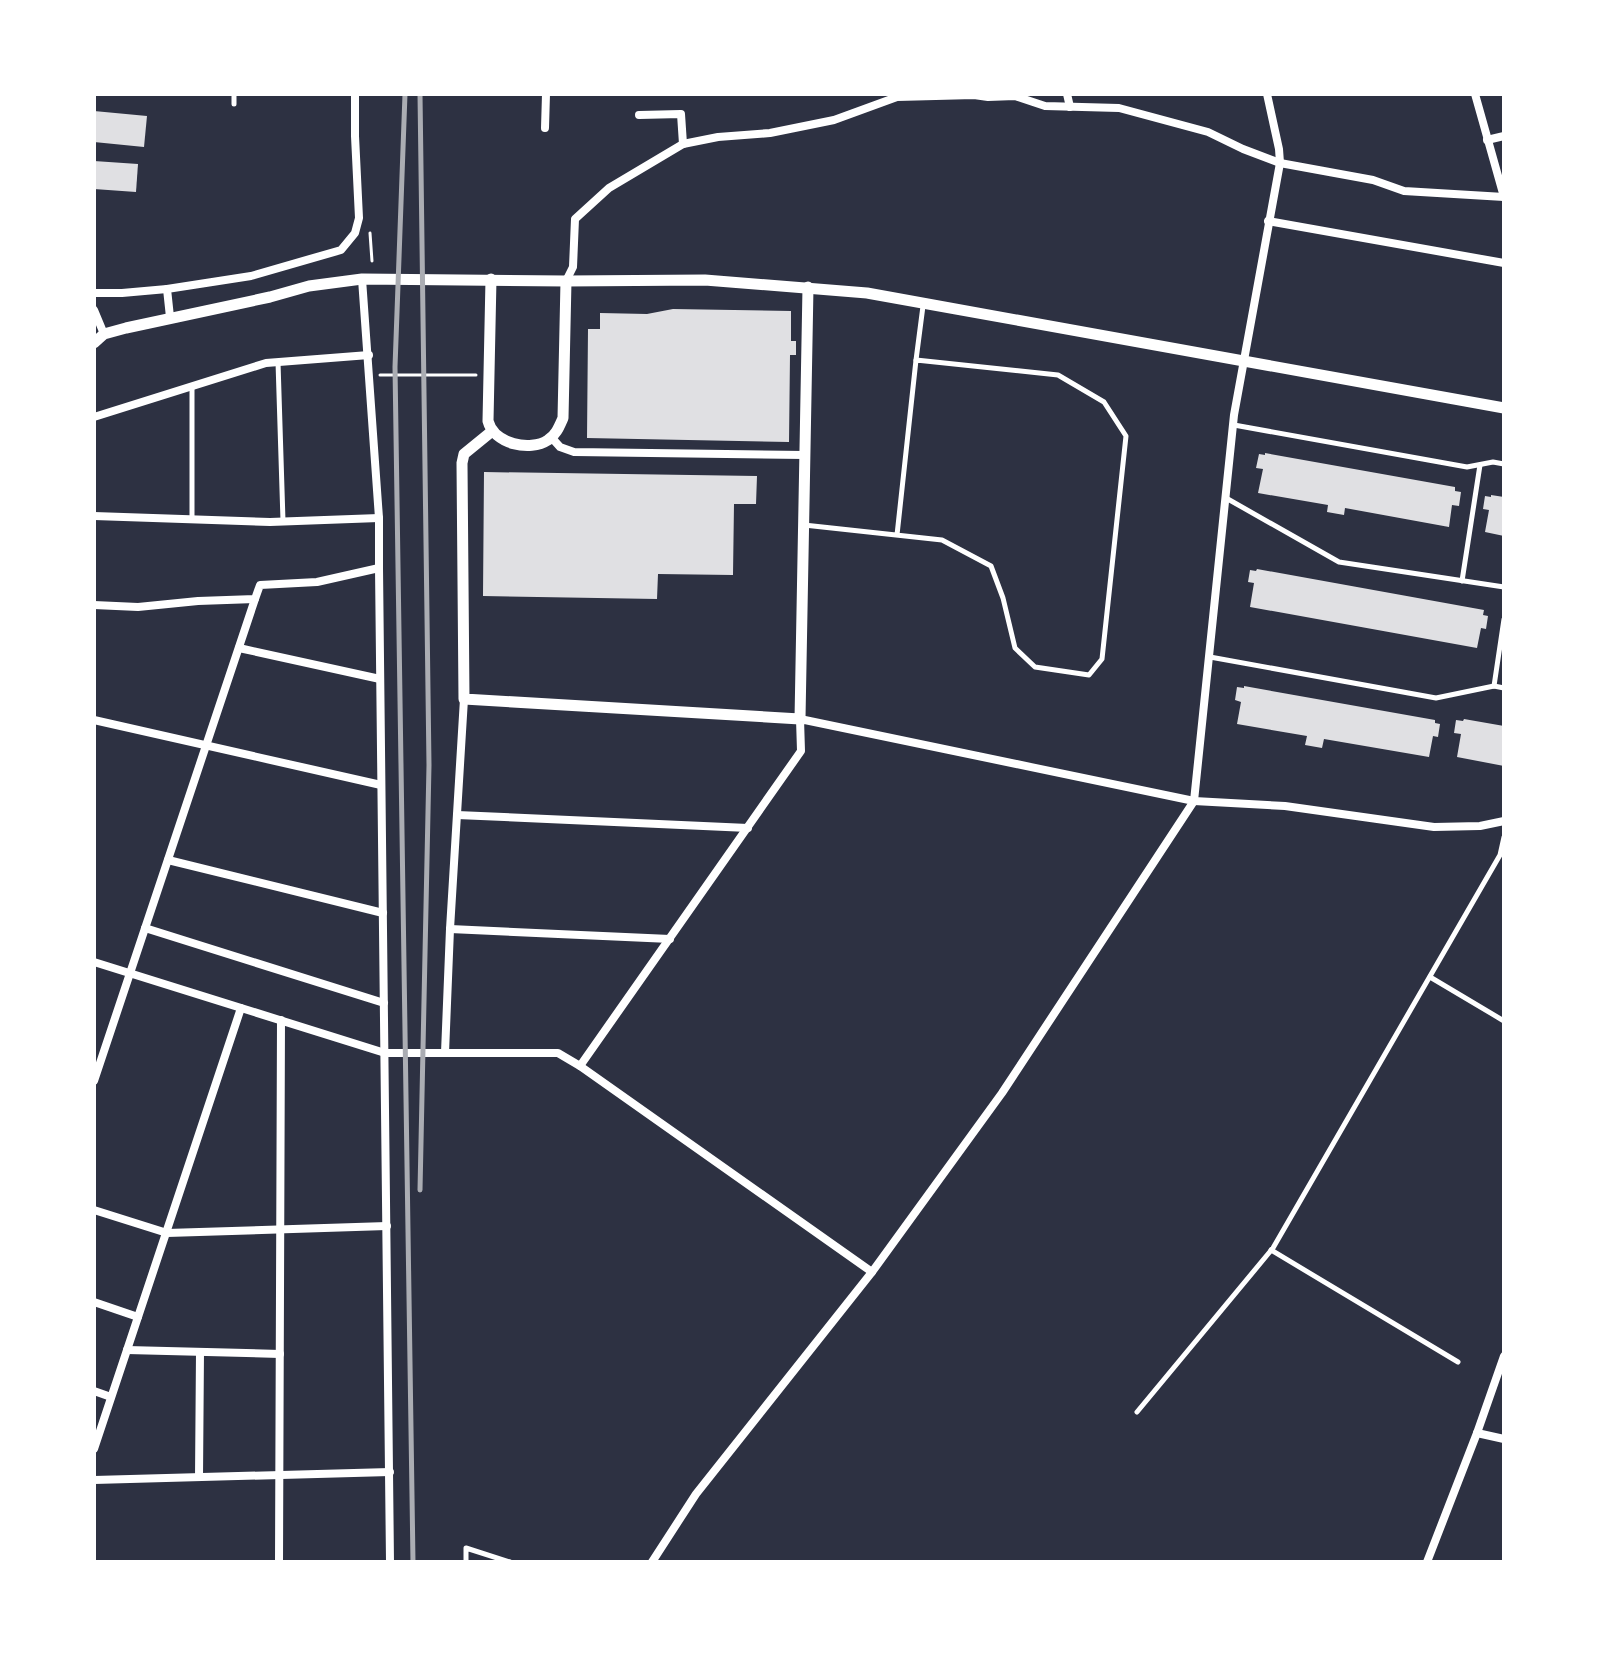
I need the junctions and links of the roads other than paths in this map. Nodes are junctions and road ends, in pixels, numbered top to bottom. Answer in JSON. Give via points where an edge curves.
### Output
{"nodes":[{"id":1,"x":234,"y":94,"type":"edge"},
{"id":2,"x":355,"y":94,"type":"edge"},
{"id":3,"x":546,"y":94,"type":"edge"},
{"id":4,"x":1067,"y":94,"type":"edge"},
{"id":5,"x":1267,"y":94,"type":"edge"},
{"id":6,"x":1475,"y":94,"type":"edge"},
{"id":7,"x":234,"y":104,"type":"dead end"},
{"id":8,"x":1070,"y":107,"type":"junction"},
{"id":9,"x":639,"y":115,"type":"dead end"},
{"id":10,"x":545,"y":128,"type":"dead end"},
{"id":11,"x":1504,"y":136,"type":"edge"},
{"id":12,"x":1487,"y":140,"type":"junction"},
{"id":13,"x":683,"y":144,"type":"junction"},
{"id":14,"x":1280,"y":163,"type":"junction"},
{"id":15,"x":1504,"y":197,"type":"edge"},
{"id":16,"x":1268,"y":221,"type":"junction"},
{"id":17,"x":1504,"y":263,"type":"edge"},
{"id":18,"x":362,"y":279,"type":"junction"},
{"id":19,"x":491,"y":279,"type":"junction"},
{"id":20,"x":566,"y":281,"type":"junction"},
{"id":21,"x":808,"y":287,"type":"junction"},
{"id":22,"x":167,"y":289,"type":"junction"},
{"id":23,"x":94,"y":293,"type":"edge"},
{"id":24,"x":923,"y":302,"type":"junction"},
{"id":25,"x":94,"y":310,"type":"edge"},
{"id":26,"x":170,"y":317,"type":"junction"},
{"id":27,"x":104,"y":334,"type":"junction"},
{"id":28,"x":94,"y":343,"type":"edge"},
{"id":29,"x":369,"y":355,"type":"junction"},
{"id":30,"x":1245,"y":359,"type":"junction"},
{"id":31,"x":916,"y":360,"type":"junction"},
{"id":32,"x":278,"y":362,"type":"junction"},
{"id":33,"x":192,"y":386,"type":"junction"},
{"id":34,"x":1504,"y":408,"type":"edge"},
{"id":35,"x":94,"y":417,"type":"edge"},
{"id":36,"x":1233,"y":424,"type":"junction"},
{"id":37,"x":491,"y":432,"type":"junction"},
{"id":38,"x":552,"y":438,"type":"junction"},
{"id":39,"x":805,"y":455,"type":"junction"},
{"id":40,"x":1504,"y":464,"type":"edge"},
{"id":41,"x":1480,"y":465,"type":"junction"},
{"id":42,"x":1225,"y":497,"type":"junction"},
{"id":43,"x":94,"y":516,"type":"edge"},
{"id":44,"x":379,"y":518,"type":"junction"},
{"id":45,"x":192,"y":520,"type":"junction"},
{"id":46,"x":283,"y":522,"type":"junction"},
{"id":47,"x":803,"y":525,"type":"junction"},
{"id":48,"x":897,"y":535,"type":"junction"},
{"id":49,"x":379,"y":568,"type":"junction"},
{"id":50,"x":1462,"y":581,"type":"junction"},
{"id":51,"x":1504,"y":587,"type":"edge"},
{"id":52,"x":255,"y":599,"type":"junction"},
{"id":53,"x":94,"y":605,"type":"edge"},
{"id":54,"x":1504,"y":619,"type":"edge"},
{"id":55,"x":239,"y":648,"type":"junction"},
{"id":56,"x":1209,"y":657,"type":"junction"},
{"id":57,"x":380,"y":679,"type":"junction"},
{"id":58,"x":1494,"y":686,"type":"junction"},
{"id":59,"x":1504,"y":688,"type":"edge"},
{"id":60,"x":464,"y":699,"type":"junction"},
{"id":61,"x":800,"y":719,"type":"junction"},
{"id":62,"x":94,"y":720,"type":"edge"},
{"id":63,"x":206,"y":745,"type":"junction"},
{"id":64,"x":381,"y":785,"type":"junction"},
{"id":65,"x":1194,"y":801,"type":"junction"},
{"id":66,"x":457,"y":815,"type":"junction"},
{"id":67,"x":1504,"y":821,"type":"edge"},
{"id":68,"x":748,"y":828,"type":"junction"},
{"id":69,"x":1504,"y":837,"type":"edge"},
{"id":70,"x":168,"y":860,"type":"junction"},
{"id":71,"x":383,"y":913,"type":"junction"},
{"id":72,"x":145,"y":928,"type":"junction"},
{"id":73,"x":450,"y":929,"type":"junction"},
{"id":74,"x":670,"y":939,"type":"junction"},
{"id":75,"x":94,"y":962,"type":"edge"},
{"id":76,"x":129,"y":973,"type":"junction"},
{"id":77,"x":1430,"y":977,"type":"junction"},
{"id":78,"x":384,"y":1003,"type":"junction"},
{"id":79,"x":241,"y":1008,"type":"junction"},
{"id":80,"x":281,"y":1020,"type":"junction"},
{"id":81,"x":1504,"y":1021,"type":"edge"},
{"id":82,"x":385,"y":1053,"type":"junction"},
{"id":83,"x":445,"y":1053,"type":"junction"},
{"id":84,"x":580,"y":1066,"type":"junction"},
{"id":85,"x":94,"y":1081,"type":"edge"},
{"id":86,"x":94,"y":1210,"type":"edge"},
{"id":87,"x":387,"y":1226,"type":"junction"},
{"id":88,"x":281,"y":1229,"type":"junction"},
{"id":89,"x":167,"y":1233,"type":"junction"},
{"id":90,"x":1271,"y":1250,"type":"junction"},
{"id":91,"x":872,"y":1272,"type":"junction"},
{"id":92,"x":94,"y":1302,"type":"edge"},
{"id":93,"x":138,"y":1317,"type":"junction"},
{"id":94,"x":127,"y":1350,"type":"junction"},
{"id":95,"x":200,"y":1352,"type":"junction"},
{"id":96,"x":280,"y":1354,"type":"junction"},
{"id":97,"x":1504,"y":1356,"type":"edge"},
{"id":98,"x":1458,"y":1362,"type":"dead end"},
{"id":99,"x":94,"y":1391,"type":"edge"},
{"id":100,"x":111,"y":1397,"type":"junction"},
{"id":101,"x":1137,"y":1412,"type":"dead end"},
{"id":102,"x":1477,"y":1433,"type":"junction"},
{"id":103,"x":1504,"y":1439,"type":"edge"},
{"id":104,"x":94,"y":1449,"type":"edge"},
{"id":105,"x":390,"y":1472,"type":"junction"},
{"id":106,"x":279,"y":1475,"type":"junction"},
{"id":107,"x":199,"y":1477,"type":"junction"},
{"id":108,"x":94,"y":1480,"type":"edge"},
{"id":109,"x":279,"y":1562,"type":"edge"},
{"id":110,"x":390,"y":1562,"type":"edge"},
{"id":111,"x":466,"y":1562,"type":"edge"},
{"id":112,"x":510,"y":1562,"type":"edge"},
{"id":113,"x":652,"y":1562,"type":"edge"},
{"id":114,"x":1427,"y":1562,"type":"edge"}],
"edges":[{"from":1,"to":7,"type":"lane"},
{"from":2,"to":22,"type":"street","via":[[359,218],[341,250],[251,276]]},
{"from":3,"to":10,"type":"street"},
{"from":4,"to":8,"type":"street"},
{"from":5,"to":14,"type":"street"},
{"from":6,"to":12,"type":"street"},
{"from":8,"to":13,"type":"street","via":[[1015,96],[897,97],[834,120]]},
{"from":8,"to":14,"type":"street","via":[[1119,108],[1208,132]]},
{"from":9,"to":13,"type":"street","via":[[681,114]]},
{"from":11,"to":12,"type":"street"},
{"from":12,"to":15,"type":"street"},
{"from":13,"to":20,"type":"street","via":[[609,188],[575,219],[573,267]]},
{"from":14,"to":15,"type":"street","via":[[1404,191]]},
{"from":14,"to":16,"type":"street"},
{"from":16,"to":17,"type":"street"},
{"from":16,"to":30,"type":"street"},
{"from":18,"to":19,"type":"street"},
{"from":18,"to":26,"type":"street"},
{"from":18,"to":29,"type":"street"},
{"from":19,"to":20,"type":"street"},
{"from":19,"to":37,"type":"street"},
{"from":20,"to":21,"type":"street","via":[[705,280]]},
{"from":20,"to":38,"type":"street","via":[[563,418]]},
{"from":21,"to":24,"type":"street"},
{"from":21,"to":39,"type":"street"},
{"from":22,"to":23,"type":"street"},
{"from":22,"to":26,"type":"street"},
{"from":24,"to":30,"type":"street"},
{"from":24,"to":31,"type":"lane"},
{"from":25,"to":27,"type":"street"},
{"from":26,"to":27,"type":"street"},
{"from":27,"to":28,"type":"street"},
{"from":29,"to":32,"type":"street"},
{"from":29,"to":44,"type":"street"},
{"from":30,"to":34,"type":"street"},
{"from":30,"to":36,"type":"street"},
{"from":31,"to":48,"type":"lane"},
{"from":31,"to":48,"type":"lane","via":[[1058,375],[1104,402],[1126,436],[1102,659],[1089,675],[1035,667],[1015,648],[991,566],[942,540]]},
{"from":32,"to":33,"type":"street"},
{"from":32,"to":46,"type":"lane"},
{"from":33,"to":35,"type":"street"},
{"from":33,"to":45,"type":"lane"},
{"from":36,"to":41,"type":"lane","via":[[1467,467]]},
{"from":36,"to":42,"type":"street"},
{"from":37,"to":38,"type":"street","via":[[519,444]]},
{"from":37,"to":60,"type":"street","via":[[464,454],[462,463]]},
{"from":38,"to":39,"type":"street","via":[[574,452]]},
{"from":39,"to":47,"type":"street"},
{"from":40,"to":41,"type":"lane"},
{"from":41,"to":50,"type":"lane"},
{"from":42,"to":50,"type":"lane","via":[[1339,562]]},
{"from":42,"to":56,"type":"street"},
{"from":43,"to":45,"type":"street"},
{"from":44,"to":46,"type":"street"},
{"from":44,"to":49,"type":"street"},
{"from":45,"to":46,"type":"street"},
{"from":47,"to":48,"type":"lane"},
{"from":47,"to":61,"type":"street"},
{"from":49,"to":52,"type":"street","via":[[317,582],[260,585]]},
{"from":49,"to":57,"type":"street"},
{"from":50,"to":51,"type":"lane"},
{"from":52,"to":53,"type":"street"},
{"from":52,"to":55,"type":"street"},
{"from":54,"to":58,"type":"lane"},
{"from":55,"to":57,"type":"street"},
{"from":55,"to":63,"type":"street"},
{"from":56,"to":58,"type":"lane","via":[[1436,698]]},
{"from":56,"to":65,"type":"street"},
{"from":57,"to":64,"type":"street"},
{"from":58,"to":59,"type":"lane"},
{"from":60,"to":61,"type":"street"},
{"from":60,"to":66,"type":"street"},
{"from":61,"to":65,"type":"street"},
{"from":61,"to":68,"type":"street","via":[[801,751]]},
{"from":62,"to":63,"type":"street"},
{"from":63,"to":64,"type":"street"},
{"from":63,"to":70,"type":"street"},
{"from":64,"to":71,"type":"street"},
{"from":65,"to":67,"type":"street","via":[[1285,806],[1434,827]]},
{"from":65,"to":91,"type":"street","via":[[1002,1093]]},
{"from":66,"to":68,"type":"street"},
{"from":66,"to":73,"type":"street"},
{"from":68,"to":74,"type":"street"},
{"from":69,"to":77,"type":"lane","via":[[1500,855]]},
{"from":70,"to":71,"type":"street"},
{"from":70,"to":72,"type":"street"},
{"from":71,"to":78,"type":"street"},
{"from":72,"to":76,"type":"street"},
{"from":72,"to":78,"type":"street"},
{"from":73,"to":74,"type":"street"},
{"from":73,"to":83,"type":"street"},
{"from":74,"to":84,"type":"street"},
{"from":75,"to":76,"type":"street"},
{"from":76,"to":79,"type":"street"},
{"from":76,"to":85,"type":"street"},
{"from":77,"to":81,"type":"lane"},
{"from":77,"to":90,"type":"lane"},
{"from":78,"to":82,"type":"street"},
{"from":79,"to":80,"type":"street"},
{"from":79,"to":89,"type":"street"},
{"from":80,"to":82,"type":"street"},
{"from":80,"to":88,"type":"street"},
{"from":82,"to":83,"type":"street"},
{"from":82,"to":87,"type":"street"},
{"from":83,"to":84,"type":"street","via":[[558,1053]]},
{"from":84,"to":91,"type":"street"},
{"from":86,"to":89,"type":"street"},
{"from":87,"to":88,"type":"street"},
{"from":87,"to":105,"type":"street"},
{"from":88,"to":89,"type":"street"},
{"from":88,"to":96,"type":"street"},
{"from":89,"to":93,"type":"street"},
{"from":90,"to":98,"type":"lane"},
{"from":90,"to":101,"type":"lane"},
{"from":91,"to":113,"type":"street","via":[[696,1494]]},
{"from":92,"to":93,"type":"street"},
{"from":93,"to":94,"type":"street"},
{"from":94,"to":95,"type":"street"},
{"from":94,"to":100,"type":"street"},
{"from":95,"to":96,"type":"street"},
{"from":95,"to":107,"type":"street"},
{"from":96,"to":106,"type":"street"},
{"from":97,"to":102,"type":"street"},
{"from":99,"to":100,"type":"street"},
{"from":100,"to":104,"type":"street"},
{"from":102,"to":103,"type":"street"},
{"from":102,"to":114,"type":"street"},
{"from":105,"to":106,"type":"street"},
{"from":105,"to":110,"type":"street"},
{"from":106,"to":107,"type":"street"},
{"from":106,"to":109,"type":"street"},
{"from":107,"to":108,"type":"street"},
{"from":111,"to":112,"type":"lane","via":[[466,1548]]}]}
